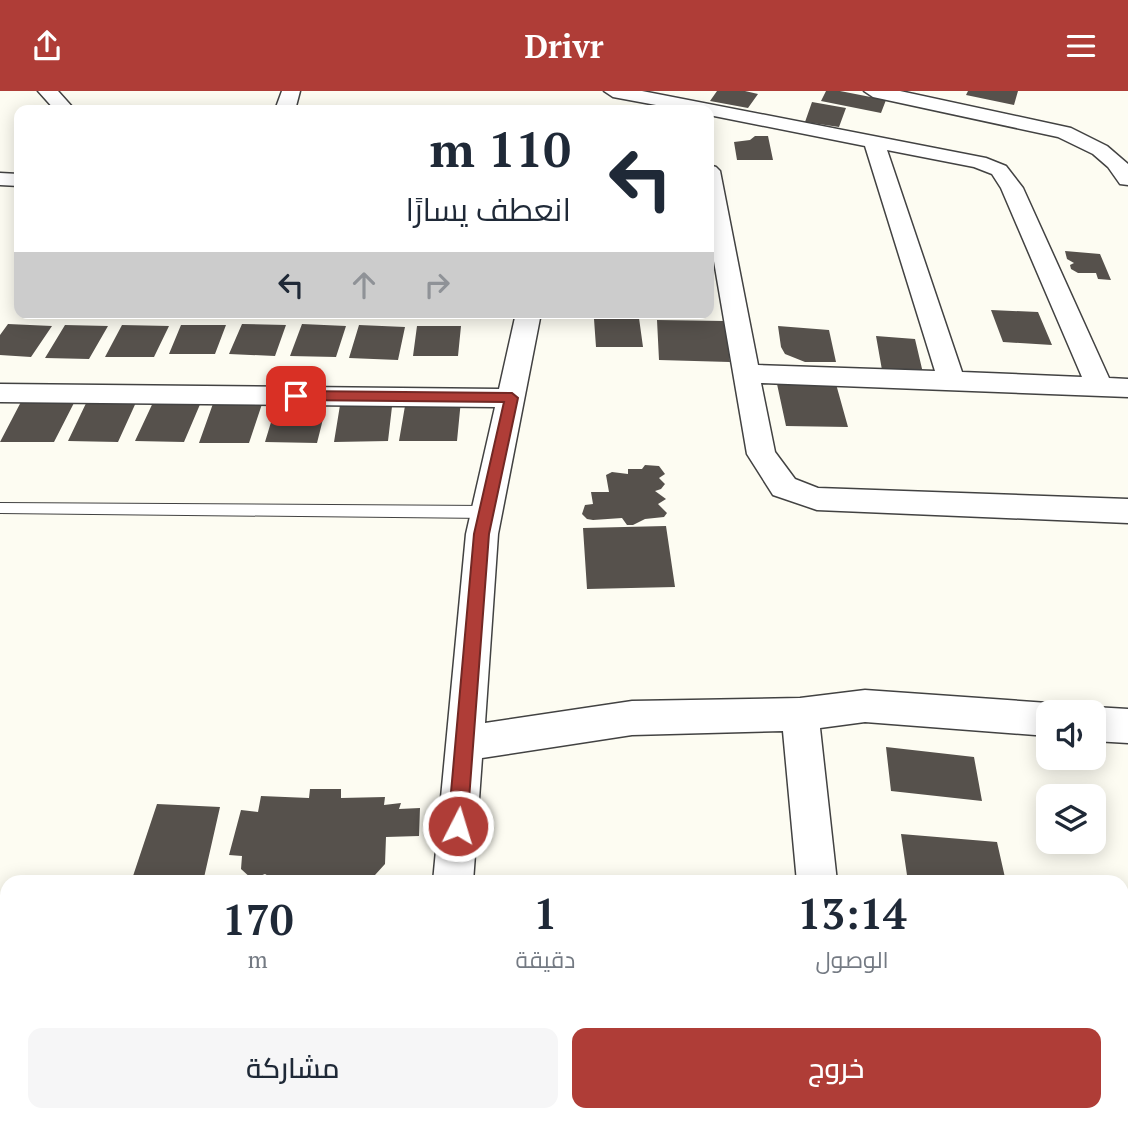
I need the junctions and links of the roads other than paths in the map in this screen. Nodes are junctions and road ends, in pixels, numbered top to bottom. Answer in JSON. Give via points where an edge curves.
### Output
{"nodes":[{"id":1,"x":47,"y":91,"type":"edge"},
{"id":2,"x":613,"y":91,"type":"edge"},
{"id":3,"x":873,"y":91,"type":"edge"},
{"id":4,"x":60,"y":105,"type":"edge"},
{"id":5,"x":682,"y":105,"type":"edge"},
{"id":6,"x":714,"y":111,"type":"edge"},
{"id":7,"x":873,"y":141,"type":"junction"},
{"id":8,"x":1128,"y":179,"type":"edge"},
{"id":9,"x":714,"y":198,"type":"edge"},
{"id":10,"x":528,"y":319,"type":"edge"},
{"id":11,"x":746,"y":373,"type":"junction"},
{"id":12,"x":951,"y":381,"type":"junction"},
{"id":13,"x":1099,"y":386,"type":"junction"},
{"id":14,"x":1128,"y":387,"type":"edge"},
{"id":15,"x":0,"y":393,"type":"edge"},
{"id":16,"x":512,"y":398,"type":"junction"},
{"id":17,"x":0,"y":508,"type":"edge"},
{"id":18,"x":1128,"y":511,"type":"edge"},
{"id":19,"x":487,"y":512,"type":"junction"},
{"id":20,"x":800,"y":714,"type":"junction"},
{"id":21,"x":1036,"y":719,"type":"edge"},
{"id":22,"x":1106,"y":725,"type":"edge"},
{"id":23,"x":1128,"y":726,"type":"edge"},
{"id":24,"x":465,"y":743,"type":"junction"},
{"id":25,"x":454,"y":875,"type":"edge"},
{"id":26,"x":816,"y":875,"type":"edge"}],
"edges":[{"from":1,"to":4,"type":"street"},
{"from":2,"to":5,"type":"street"},
{"from":3,"to":8,"type":"street","via":[[1064,131],[1104,152]]},
{"from":6,"to":7,"type":"street"},
{"from":7,"to":12,"type":"street"},
{"from":7,"to":13,"type":"street","via":[[999,170],[1012,188]]},
{"from":9,"to":11,"type":"street"},
{"from":10,"to":16,"type":"street"},
{"from":11,"to":12,"type":"street"},
{"from":11,"to":18,"type":"street","via":[[761,454],[784,487],[817,499]]},
{"from":12,"to":13,"type":"street"},
{"from":13,"to":14,"type":"street"},
{"from":15,"to":16,"type":"street"},
{"from":16,"to":19,"type":"street"},
{"from":17,"to":19,"type":"lane"},
{"from":19,"to":24,"type":"street"},
{"from":20,"to":21,"type":"street","via":[[865,706]]},
{"from":20,"to":24,"type":"street","via":[[632,718]]},
{"from":20,"to":26,"type":"street"},
{"from":22,"to":23,"type":"street"},
{"from":24,"to":25,"type":"street"}]}
